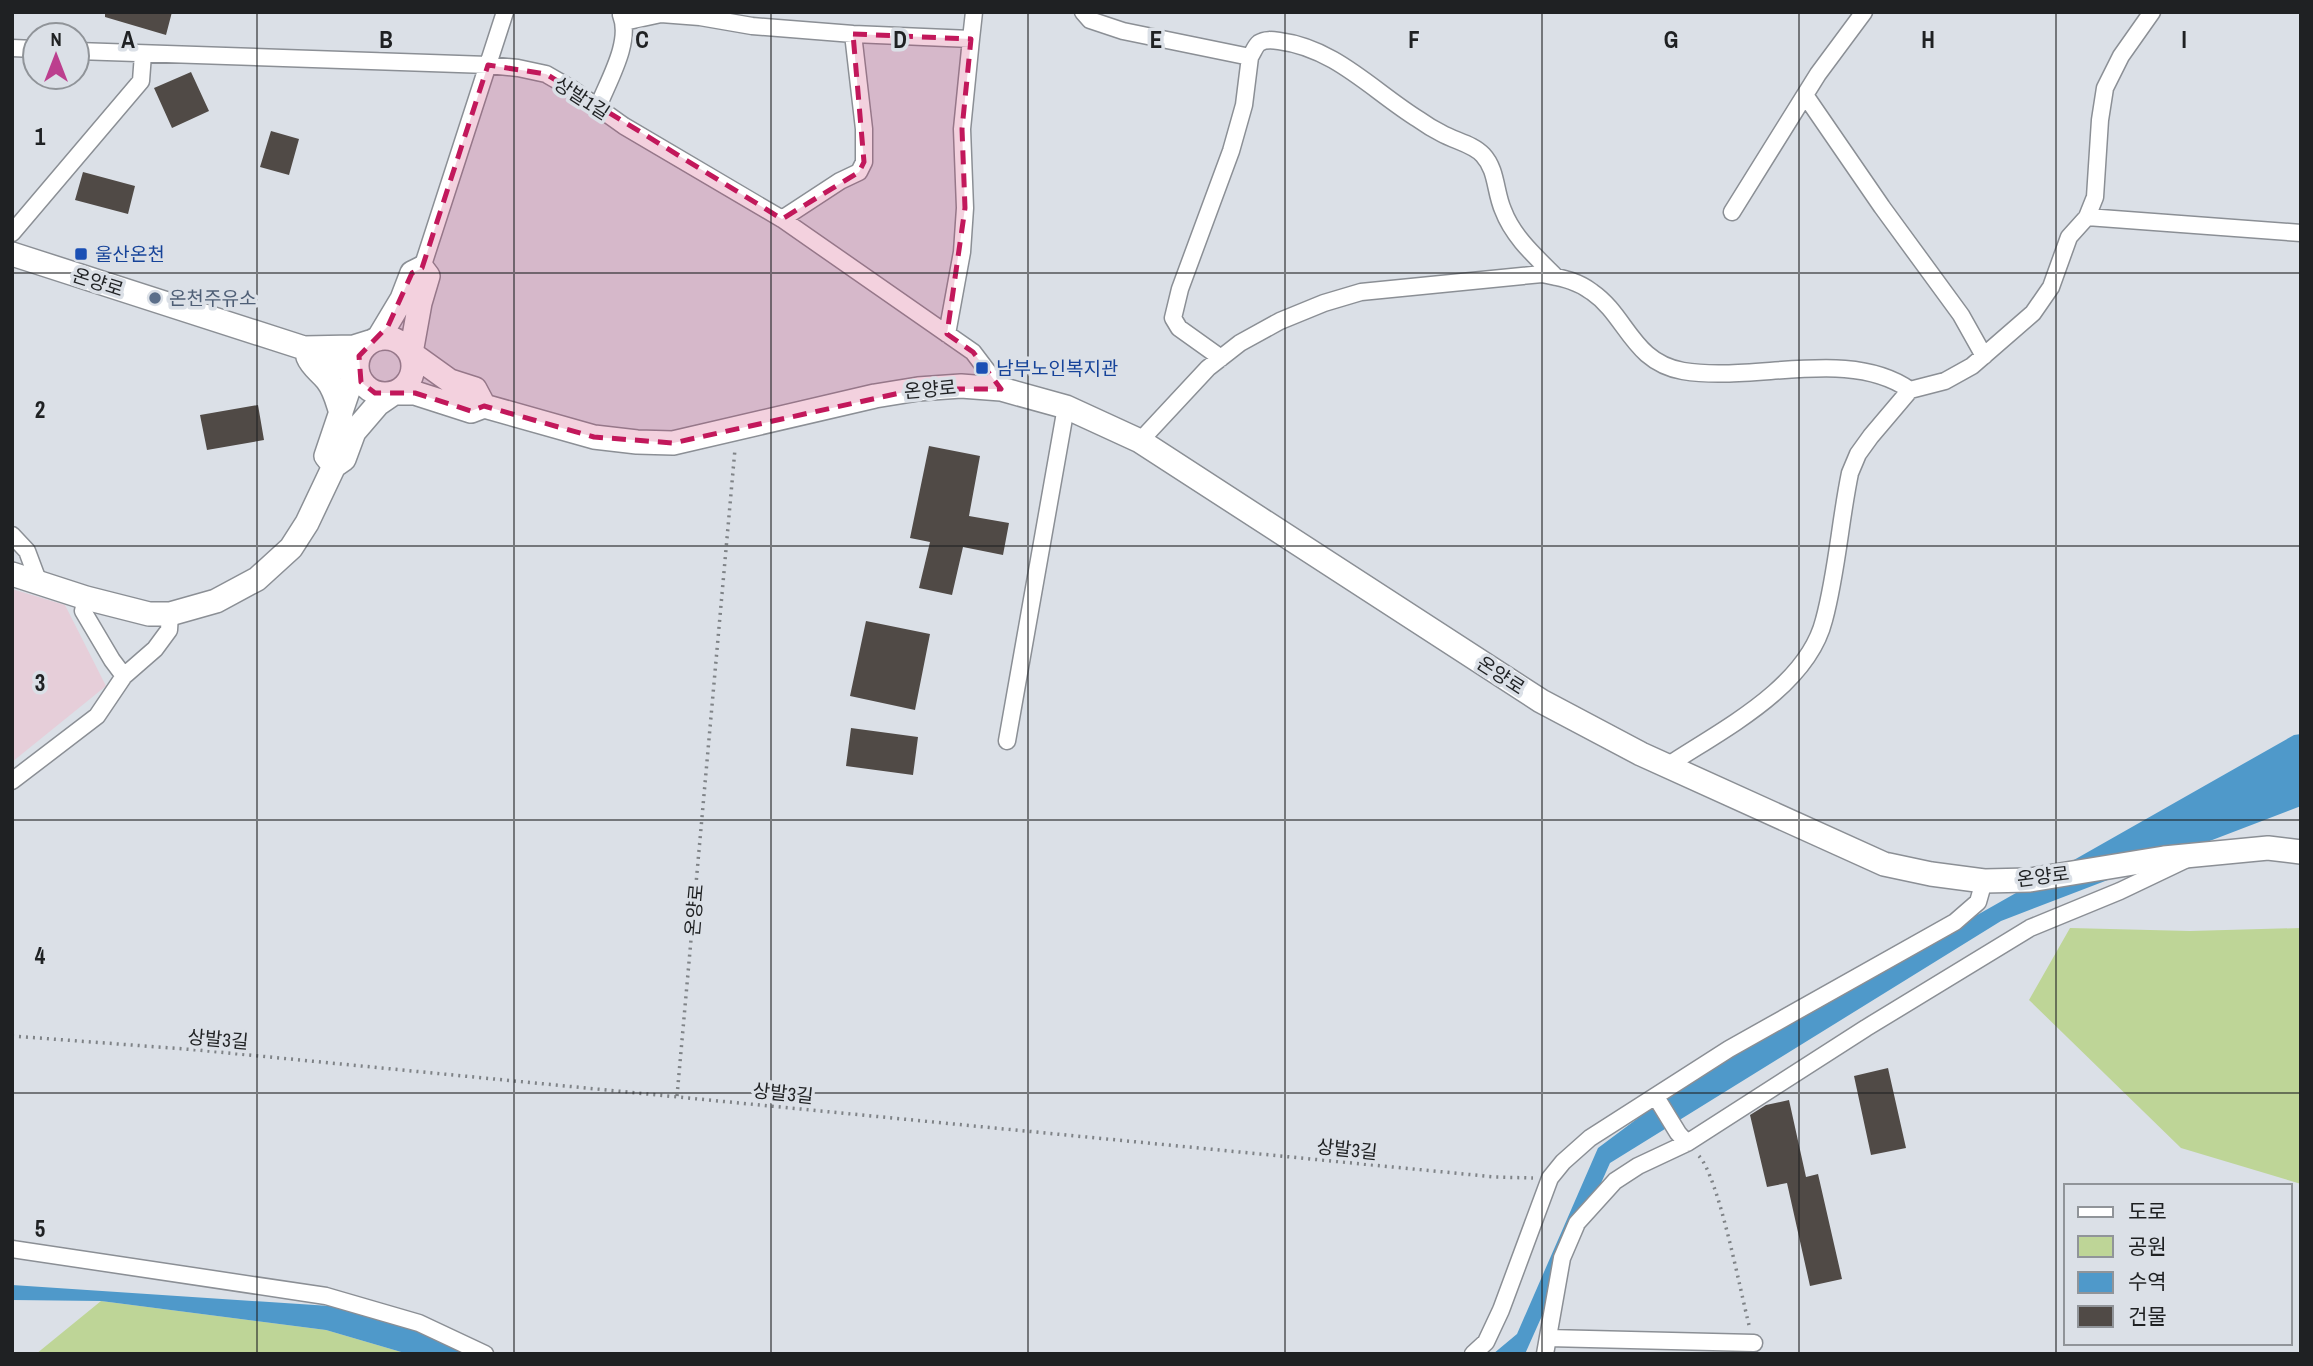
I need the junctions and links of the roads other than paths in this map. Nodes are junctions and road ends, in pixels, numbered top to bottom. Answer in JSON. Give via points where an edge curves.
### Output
{"nodes":[{"id":1,"x":505,"y":12,"type":"edge"},
{"id":2,"x":1083,"y":12,"type":"edge"},
{"id":3,"x":1864,"y":12,"type":"edge"},
{"id":4,"x":2152,"y":12,"type":"edge"},
{"id":5,"x":975,"y":13,"type":"edge"},
{"id":6,"x":622,"y":17,"type":"edge"},
{"id":7,"x":853,"y":34,"type":"junction"},
{"id":8,"x":971,"y":39,"type":"junction"},
{"id":9,"x":91,"y":52,"type":"edge"},
{"id":10,"x":143,"y":54,"type":"junction"},
{"id":11,"x":1250,"y":57,"type":"junction"},
{"id":12,"x":488,"y":65,"type":"junction"},
{"id":13,"x":1805,"y":95,"type":"junction"},
{"id":14,"x":598,"y":107,"type":"junction"},
{"id":15,"x":1732,"y":212,"type":"dead end"},
{"id":16,"x":2087,"y":217,"type":"junction"},
{"id":17,"x":782,"y":219,"type":"junction"},
{"id":18,"x":12,"y":233,"type":"edge"},
{"id":19,"x":2301,"y":233,"type":"edge"},
{"id":20,"x":12,"y":254,"type":"edge"},
{"id":21,"x":422,"y":268,"type":"junction"},
{"id":22,"x":1556,"y":277,"type":"junction"},
{"id":23,"x":947,"y":334,"type":"junction"},
{"id":24,"x":374,"y":340,"type":"junction"},
{"id":25,"x":304,"y":348,"type":"junction"},
{"id":26,"x":411,"y":354,"type":"junction"},
{"id":27,"x":1984,"y":356,"type":"junction"},
{"id":28,"x":1221,"y":358,"type":"junction"},
{"id":29,"x":358,"y":373,"type":"junction"},
{"id":30,"x":1001,"y":388,"type":"junction"},
{"id":31,"x":1910,"y":390,"type":"junction"},
{"id":32,"x":394,"y":393,"type":"junction"},
{"id":33,"x":484,"y":406,"type":"junction"},
{"id":34,"x":1066,"y":407,"type":"junction"},
{"id":35,"x":341,"y":413,"type":"junction"},
{"id":36,"x":1140,"y":441,"type":"junction"},
{"id":37,"x":334,"y":466,"type":"junction"},
{"id":38,"x":12,"y":535,"type":"edge"},
{"id":39,"x":12,"y":574,"type":"edge"},
{"id":40,"x":39,"y":583,"type":"junction"},
{"id":41,"x":86,"y":598,"type":"junction"},
{"id":42,"x":170,"y":614,"type":"junction"},
{"id":43,"x":124,"y":676,"type":"junction"},
{"id":44,"x":1007,"y":741,"type":"dead end"},
{"id":45,"x":1667,"y":766,"type":"junction"},
{"id":46,"x":12,"y":781,"type":"edge"},
{"id":47,"x":2301,"y":852,"type":"edge"},
{"id":48,"x":2196,"y":855,"type":"junction"},
{"id":49,"x":1984,"y":881,"type":"junction"},
{"id":50,"x":1658,"y":1102,"type":"junction"},
{"id":51,"x":1683,"y":1138,"type":"junction"},
{"id":52,"x":12,"y":1249,"type":"edge"},
{"id":53,"x":1754,"y":1343,"type":"road end"},
{"id":54,"x":1546,"y":1346,"type":"edge"},
{"id":55,"x":485,"y":1354,"type":"edge"},
{"id":56,"x":1473,"y":1354,"type":"edge"}],
"edges":[{"from":1,"to":12,"type":"street"},
{"from":2,"to":11,"type":"street","via":[[1090,20],[1123,31]]},
{"from":3,"to":13,"type":"street"},
{"from":4,"to":16,"type":"street","via":[[2120,56],[2105,88],[2095,197]]},
{"from":5,"to":8,"type":"street"},
{"from":6,"to":7,"type":"street","via":[[661,14]]},
{"from":6,"to":14,"type":"street","via":[[622,44]]},
{"from":7,"to":8,"type":"street"},
{"from":7,"to":17,"type":"street","via":[[864,162],[859,172]]},
{"from":8,"to":23,"type":"street","via":[[962,129],[965,219]]},
{"from":9,"to":10,"type":"street","name":"상발1길"},
{"from":10,"to":12,"type":"street","name":"상발1길"},
{"from":10,"to":18,"type":"street","via":[[141,81]]},
{"from":11,"to":22,"type":"street","via":[[1258,44],[1269,39],[1313,50],[1363,79],[1418,120],[1482,154],[1492,167],[1503,211],[1514,232]]},
{"from":11,"to":28,"type":"street","via":[[1244,105],[1231,151],[1172,318]]},
{"from":12,"to":14,"type":"street","name":"상발1길","via":[[546,74]]},
{"from":12,"to":21,"type":"street"},
{"from":13,"to":15,"type":"street"},
{"from":13,"to":27,"type":"street","via":[[1961,315]]},
{"from":14,"to":17,"type":"street","name":"상발1길"},
{"from":16,"to":19,"type":"street"},
{"from":16,"to":27,"type":"street","via":[[2069,237],[2051,287],[2033,313]]},
{"from":17,"to":23,"type":"street","name":"상발1길"},
{"from":20,"to":25,"type":"main road","name":"온양로"},
{"from":21,"to":24,"type":"main road","via":[[412,273],[402,299]]},
{"from":21,"to":26,"type":"main road","via":[[428,276]]},
{"from":22,"to":28,"type":"street","via":[[1542,274],[1360,292],[1280,321]]},
{"from":22,"to":31,"type":"street","via":[[1572,279],[1595,293],[1632,341],[1657,361],[1682,371],[1851,370],[1886,377]]},
{"from":23,"to":30,"type":"street","name":"상발1길","via":[[973,352]]},
{"from":24,"to":25,"type":"main road","via":[[354,347]]},
{"from":24,"to":26,"type":"main road","via":[[397,340]]},
{"from":24,"to":29,"type":"main road","via":[[359,356]]},
{"from":25,"to":29,"type":"main road","via":[[317,358]]},
{"from":25,"to":35,"type":"main road","via":[[311,365],[335,392]]},
{"from":26,"to":32,"type":"main road","via":[[413,373]]},
{"from":26,"to":33,"type":"main road","via":[[450,381],[475,389]]},
{"from":27,"to":31,"type":"street","via":[[1945,381]]},
{"from":28,"to":36,"type":"street"},
{"from":29,"to":32,"type":"main road","via":[[361,382],[375,393]]},
{"from":29,"to":35,"type":"main road"},
{"from":30,"to":33,"type":"main road","name":"온양로","via":[[961,386],[875,396],[673,443],[594,437]]},
{"from":30,"to":34,"type":"main road","name":"온양로"},
{"from":31,"to":45,"type":"street","via":[[1871,436],[1850,472],[1824,622],[1813,648],[1773,695]]},
{"from":32,"to":33,"type":"main road","via":[[415,393],[471,411]]},
{"from":32,"to":37,"type":"main road","via":[[364,418],[344,460]]},
{"from":34,"to":36,"type":"main road","name":"온양로"},
{"from":34,"to":44,"type":"street"},
{"from":35,"to":37,"type":"main road","via":[[326,456]]},
{"from":36,"to":45,"type":"main road","name":"온양로","via":[[1541,701]]},
{"from":37,"to":42,"type":"main road","via":[[307,523],[273,564],[237,591]]},
{"from":38,"to":40,"type":"street","via":[[27,551]]},
{"from":39,"to":40,"type":"main road"},
{"from":40,"to":41,"type":"main road"},
{"from":41,"to":42,"type":"main road","via":[[149,614]]},
{"from":41,"to":43,"type":"street","via":[[83,611]]},
{"from":42,"to":43,"type":"street","via":[[169,630],[155,649]]},
{"from":43,"to":46,"type":"street","via":[[97,716]]},
{"from":45,"to":49,"type":"main road","name":"온양로","via":[[1884,864]]},
{"from":47,"to":48,"type":"main road","name":"온양로","via":[[2268,848]]},
{"from":48,"to":49,"type":"main road","name":"온양로","via":[[2030,880]]},
{"from":48,"to":51,"type":"street","via":[[2030,928]]},
{"from":49,"to":50,"type":"street","via":[[1978,902],[1955,922],[1729,1049]]},
{"from":50,"to":51,"type":"street"},
{"from":50,"to":56,"type":"street","via":[[1590,1138],[1550,1178],[1501,1310],[1486,1342]]},
{"from":51,"to":54,"type":"street","via":[[1615,1181],[1577,1223],[1562,1258]]},
{"from":52,"to":55,"type":"street","via":[[326,1296],[419,1323]]},
{"from":53,"to":54,"type":"street"}]}
